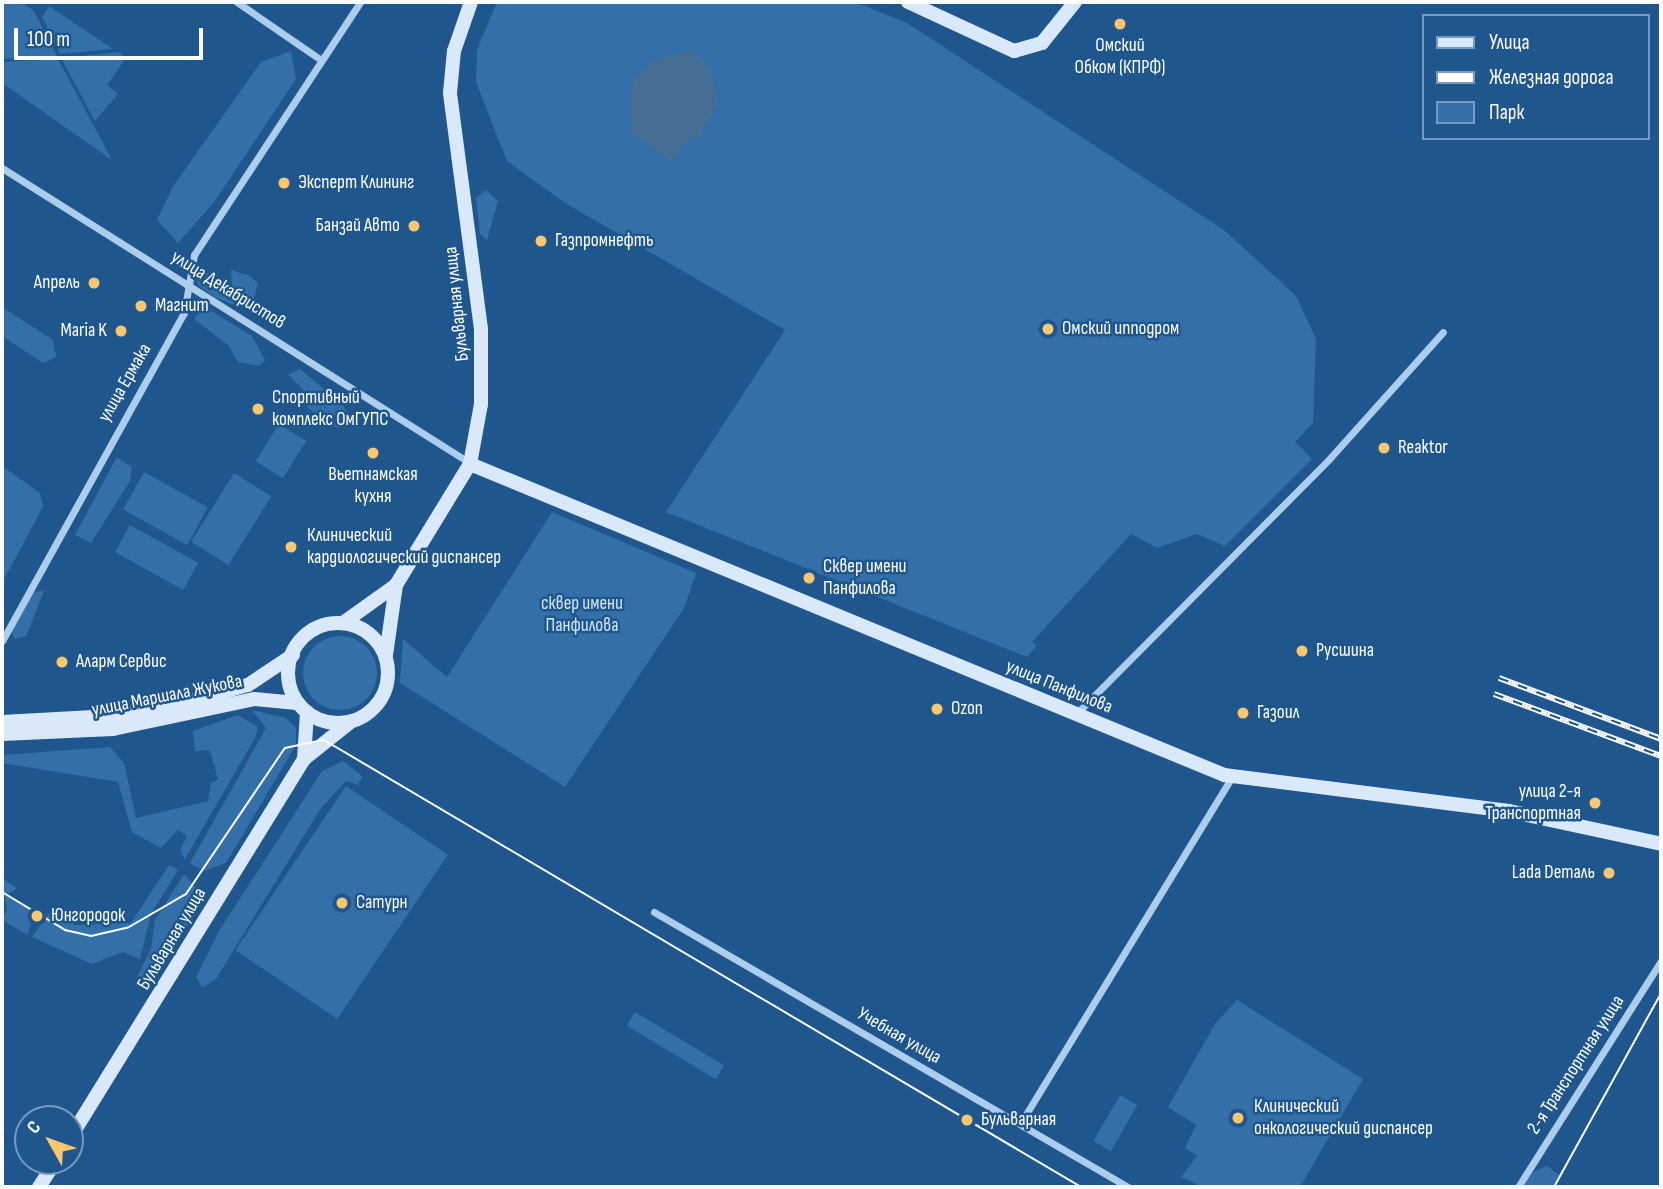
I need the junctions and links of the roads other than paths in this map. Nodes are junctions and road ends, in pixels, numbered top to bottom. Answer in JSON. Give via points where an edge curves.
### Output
{"nodes":[{"id":1,"x":237,"y":2,"type":"edge"},
{"id":2,"x":360,"y":2,"type":"edge"},
{"id":3,"x":471,"y":2,"type":"edge"},
{"id":4,"x":908,"y":2,"type":"edge"},
{"id":5,"x":1074,"y":2,"type":"edge"},
{"id":6,"x":321,"y":60,"type":"junction"},
{"id":7,"x":2,"y":169,"type":"edge"},
{"id":8,"x":190,"y":285,"type":"junction"},
{"id":9,"x":1443,"y":332,"type":"dead end"},
{"id":10,"x":470,"y":464,"type":"junction"},
{"id":11,"x":396,"y":585,"type":"junction"},
{"id":12,"x":343,"y":622,"type":"junction"},
{"id":13,"x":2,"y":641,"type":"edge"},
{"id":14,"x":293,"y":655,"type":"junction"},
{"id":15,"x":386,"y":655,"type":"junction"},
{"id":16,"x":302,"y":707,"type":"junction"},
{"id":17,"x":1075,"y":715,"type":"junction"},
{"id":18,"x":2,"y":722,"type":"edge"},
{"id":19,"x":352,"y":722,"type":"junction"},
{"id":20,"x":2,"y":734,"type":"edge"},
{"id":21,"x":304,"y":759,"type":"junction"},
{"id":22,"x":1232,"y":777,"type":"junction"},
{"id":23,"x":1661,"y":844,"type":"edge"},
{"id":24,"x":654,"y":912,"type":"dead end"},
{"id":25,"x":1661,"y":961,"type":"edge"},
{"id":26,"x":84,"y":1115,"type":"edge"},
{"id":27,"x":1020,"y":1124,"type":"junction"},
{"id":28,"x":1128,"y":1187,"type":"edge"},
{"id":29,"x":1518,"y":1187,"type":"edge"}],
"edges":[{"from":1,"to":6,"type":"street"},
{"from":2,"to":6,"type":"street","name":"улица Ермака"},
{"from":3,"to":10,"type":"main road","name":"Бульварная улица","via":[[454,51],[450,93],[481,329],[481,404]]},
{"from":4,"to":5,"type":"main road","via":[[1002,49],[1042,43]]},
{"from":6,"to":8,"type":"street","name":"улица Ермака","via":[[222,205],[189,263]]},
{"from":7,"to":8,"type":"street","name":"улица Декабристов"},
{"from":8,"to":10,"type":"street","name":"улица Декабристов"},
{"from":8,"to":13,"type":"street","name":"улица Ермака","via":[[184,313]]},
{"from":9,"to":17,"type":"street","via":[[1330,458]]},
{"from":10,"to":11,"type":"main road","name":"Бульварная улица"},
{"from":10,"to":17,"type":"main road","name":"улица Панфилова"},
{"from":11,"to":12,"type":"main road","name":"Бульварная улица"},
{"from":11,"to":15,"type":"main road","name":"Бульварная улица"},
{"from":12,"to":14,"type":"main road","via":[[316,628]]},
{"from":12,"to":15,"type":"main road","via":[[376,639]]},
{"from":14,"to":16,"type":"main road","via":[[288,675]]},
{"from":14,"to":18,"type":"main road","name":"улица Маршала Жукова","via":[[248,685],[182,703],[112,716]]},
{"from":15,"to":19,"type":"main road","via":[[388,679],[379,702]]},
{"from":16,"to":19,"type":"main road","via":[[323,721]]},
{"from":16,"to":20,"type":"main road","name":"улица Маршала Жукова","via":[[254,699],[113,729]]},
{"from":16,"to":21,"type":"main road","name":"Бульварная улица"},
{"from":17,"to":22,"type":"main road","name":"улица Панфилова"},
{"from":19,"to":21,"type":"main road","name":"Бульварная улица"},
{"from":21,"to":26,"type":"main road","name":"Бульварная улица"},
{"from":22,"to":23,"type":"main road","name":"улица Панфилова","via":[[1509,811]]},
{"from":22,"to":27,"type":"street"},
{"from":24,"to":27,"type":"street","name":"Учебная улица"},
{"from":25,"to":29,"type":"street","name":"2-я Транспортная улица"},
{"from":27,"to":28,"type":"street","name":"Учебная улица"}]}
